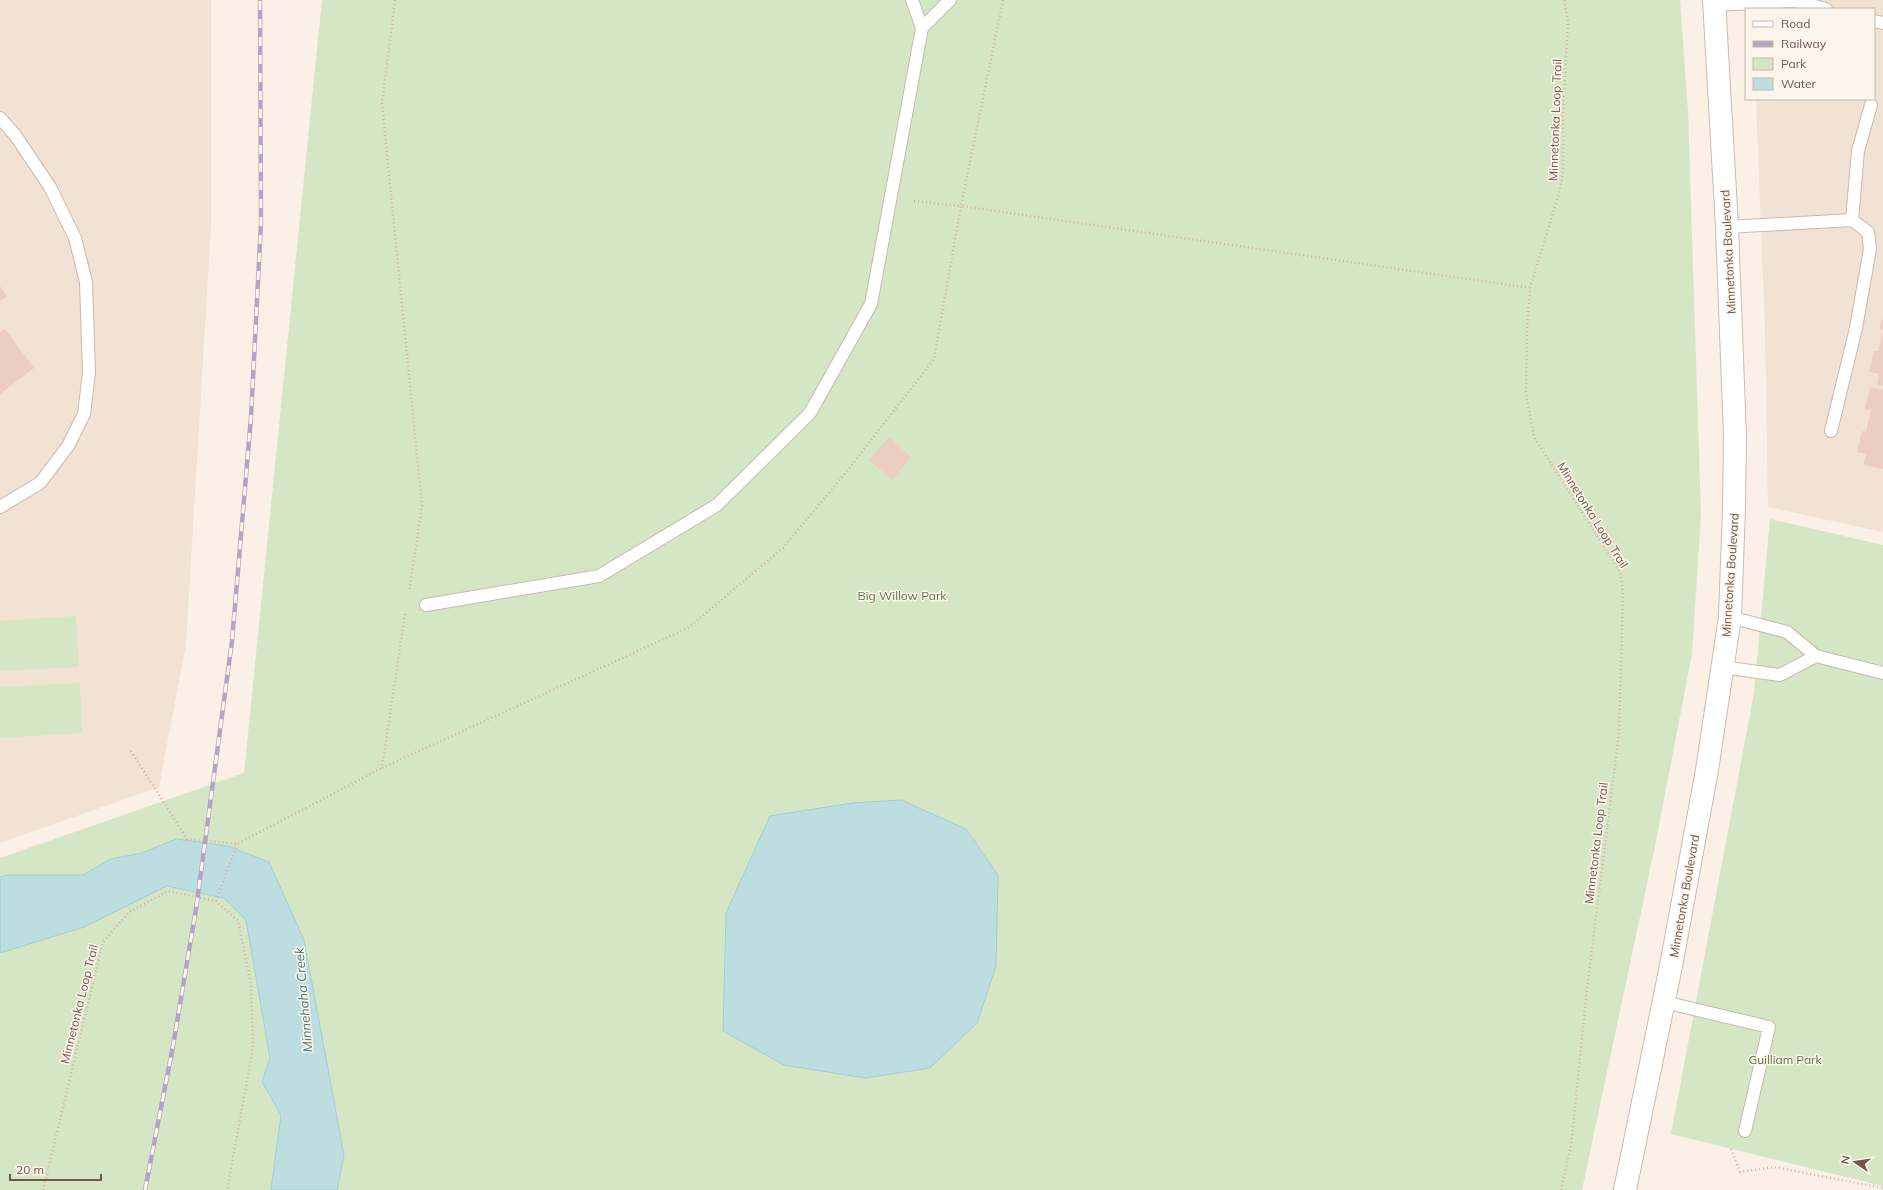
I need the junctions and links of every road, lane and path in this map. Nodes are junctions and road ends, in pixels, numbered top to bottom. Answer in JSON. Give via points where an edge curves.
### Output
{"nodes":[{"id":1,"x":395,"y":0,"type":"edge"},
{"id":2,"x":912,"y":0,"type":"edge"},
{"id":3,"x":950,"y":0,"type":"edge"},
{"id":4,"x":1003,"y":0,"type":"edge"},
{"id":5,"x":1564,"y":0,"type":"edge"},
{"id":6,"x":1715,"y":3,"type":"edge"},
{"id":7,"x":1822,"y":8,"type":"edge"},
{"id":8,"x":922,"y":28,"type":"junction"},
{"id":9,"x":1871,"y":105,"type":"dead end"},
{"id":10,"x":0,"y":118,"type":"edge"},
{"id":11,"x":890,"y":198,"type":"junction"},
{"id":12,"x":961,"y":206,"type":"junction"},
{"id":13,"x":1852,"y":220,"type":"junction"},
{"id":14,"x":1727,"y":227,"type":"junction"},
{"id":15,"x":1530,"y":288,"type":"junction"},
{"id":16,"x":1831,"y":431,"type":"dead end"},
{"id":17,"x":0,"y":507,"type":"edge"},
{"id":18,"x":408,"y":598,"type":"dead end"},
{"id":19,"x":426,"y":605,"type":"dead end"},
{"id":20,"x":406,"y":606,"type":"dead end"},
{"id":21,"x":1730,"y":617,"type":"junction"},
{"id":22,"x":1816,"y":656,"type":"junction"},
{"id":23,"x":1722,"y":667,"type":"junction"},
{"id":24,"x":1883,"y":673,"type":"edge"},
{"id":25,"x":131,"y":750,"type":"dead end"},
{"id":26,"x":382,"y":768,"type":"junction"},
{"id":27,"x":237,"y":844,"type":"junction"},
{"id":28,"x":216,"y":901,"type":"junction"},
{"id":29,"x":1664,"y":1002,"type":"junction"},
{"id":30,"x":1745,"y":1131,"type":"joint"},
{"id":31,"x":1883,"y":1188,"type":"edge"},
{"id":32,"x":43,"y":1190,"type":"edge"},
{"id":33,"x":227,"y":1190,"type":"edge"},
{"id":34,"x":1561,"y":1190,"type":"edge"},
{"id":35,"x":1625,"y":1190,"type":"edge"}],
"edges":[{"from":1,"to":18,"type":"path","via":[[382,104],[422,506]]},
{"from":2,"to":8,"type":"lane"},
{"from":3,"to":8,"type":"lane"},
{"from":4,"to":12,"type":"path"},
{"from":5,"to":15,"type":"path","name":"Minnetonka Loop Trail","via":[[1568,21],[1563,114],[1564,171]]},
{"from":6,"to":7,"type":"lane","via":[[1794,1]]},
{"from":6,"to":14,"type":"main road","name":"Minnetonka Boulevard"},
{"from":8,"to":11,"type":"lane"},
{"from":9,"to":13,"type":"lane","via":[[1858,151]]},
{"from":10,"to":17,"type":"lane","via":[[15,135],[50,187],[75,238],[86,282],[89,372],[84,414],[68,446],[40,483]]},
{"from":11,"to":12,"type":"path"},
{"from":11,"to":19,"type":"lane","via":[[871,304],[810,413],[717,505],[598,576]]},
{"from":12,"to":15,"type":"path"},
{"from":12,"to":26,"type":"path","via":[[934,359],[783,548],[688,628]]},
{"from":13,"to":14,"type":"lane"},
{"from":13,"to":16,"type":"lane","via":[[1868,232],[1870,249],[1856,328]]},
{"from":14,"to":21,"type":"main road","name":"Minnetonka Boulevard","via":[[1735,437]]},
{"from":15,"to":34,"type":"path","name":"Minnetonka Loop Trail","via":[[1526,329],[1526,393],[1534,437],[1620,572],[1624,592],[1619,733],[1587,989],[1571,1146]]},
{"from":20,"to":26,"type":"path"},
{"from":21,"to":22,"type":"lane","via":[[1787,632]]},
{"from":21,"to":23,"type":"main road","name":"Minnetonka Boulevard"},
{"from":22,"to":23,"type":"lane","via":[[1780,675]]},
{"from":22,"to":24,"type":"lane"},
{"from":23,"to":29,"type":"main road","name":"Minnetonka Boulevard","via":[[1707,770]]},
{"from":25,"to":27,"type":"path","via":[[187,838]]},
{"from":26,"to":27,"type":"path"},
{"from":27,"to":28,"type":"path"},
{"from":28,"to":32,"type":"path","name":"Minnetonka Loop Trail","via":[[168,891],[129,912],[103,942]]},
{"from":28,"to":33,"type":"path","via":[[238,921],[251,983],[254,1048]]},
{"from":29,"to":30,"type":"lane","via":[[1769,1027]]},
{"from":29,"to":35,"type":"main road","name":"Minnetonka Boulevard"},
{"from":30,"to":31,"type":"path","via":[[1730,1145],[1740,1172],[1774,1167]]}]}
